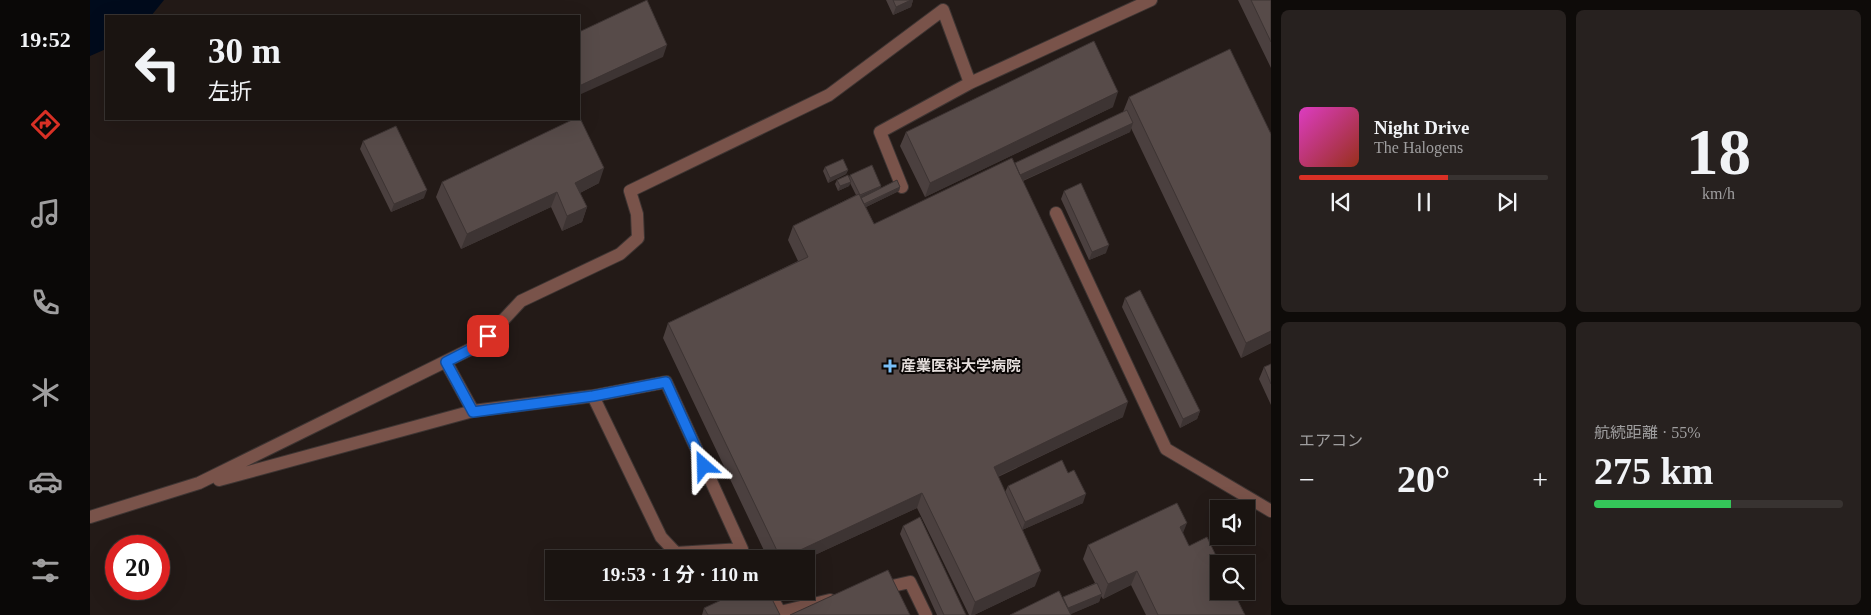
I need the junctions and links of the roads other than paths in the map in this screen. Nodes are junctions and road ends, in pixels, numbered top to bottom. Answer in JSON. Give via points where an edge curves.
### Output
{"nodes":[{"id":1,"x":1151,"y":0,"type":"edge"},
{"id":2,"x":970,"y":83,"type":"junction"},
{"id":3,"x":902,"y":187,"type":"edge"},
{"id":4,"x":1056,"y":213,"type":"dead end"},
{"id":5,"x":446,"y":362,"type":"junction"},
{"id":6,"x":593,"y":396,"type":"junction"},
{"id":7,"x":473,"y":412,"type":"junction"},
{"id":8,"x":199,"y":483,"type":"junction"},
{"id":9,"x":1271,"y":511,"type":"edge"},
{"id":10,"x":90,"y":517,"type":"edge"},
{"id":11,"x":673,"y":550,"type":"edge"},
{"id":12,"x":743,"y":550,"type":"edge"},
{"id":13,"x":864,"y":592,"type":"edge"},
{"id":14,"x":846,"y":597,"type":"edge"},
{"id":15,"x":773,"y":600,"type":"edge"},
{"id":16,"x":926,"y":615,"type":"edge"}],
"edges":[{"from":1,"to":2,"type":"street"},
{"from":2,"to":3,"type":"street","via":[[880,132]]},
{"from":2,"to":5,"type":"street","via":[[943,10],[829,95],[630,191],[637,214],[638,238],[620,254],[521,301],[481,344]]},
{"from":4,"to":9,"type":"street","via":[[1166,449]]},
{"from":5,"to":7,"type":"street"},
{"from":5,"to":8,"type":"street"},
{"from":6,"to":7,"type":"street"},
{"from":6,"to":11,"type":"street","via":[[661,537]]},
{"from":6,"to":12,"type":"street","via":[[666,382]]},
{"from":7,"to":8,"type":"street"},
{"from":8,"to":10,"type":"street"},
{"from":13,"to":16,"type":"street","via":[[910,582]]},
{"from":14,"to":15,"type":"street","via":[[780,612]]}]}
